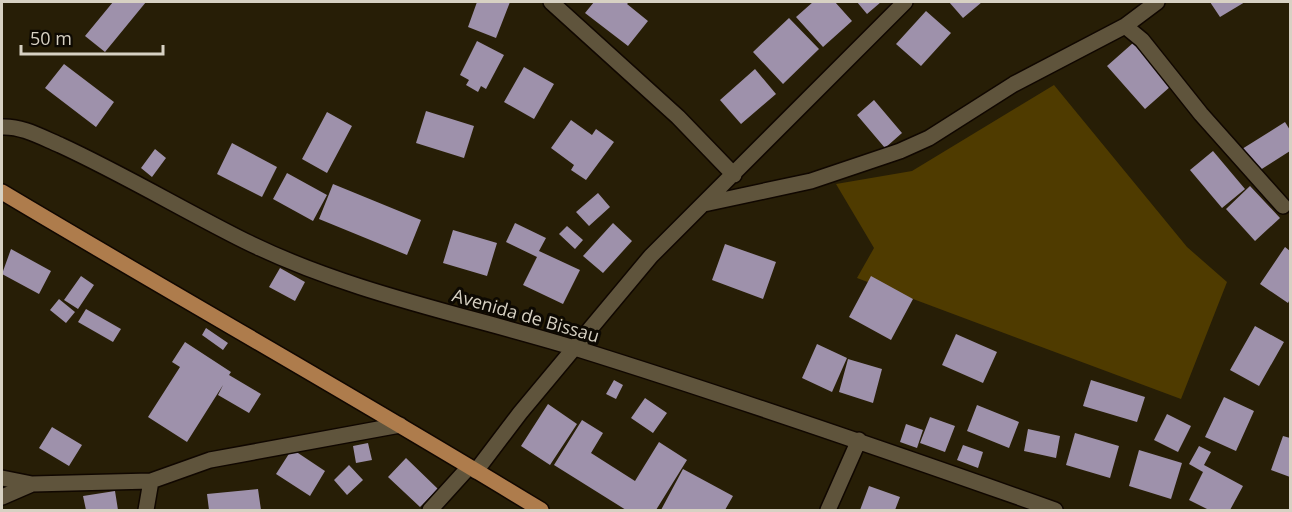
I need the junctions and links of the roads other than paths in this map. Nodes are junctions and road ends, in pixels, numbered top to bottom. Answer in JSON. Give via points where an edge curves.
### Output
{"nodes":[{"id":1,"x":550,"y":2,"type":"edge"},
{"id":2,"x":905,"y":2,"type":"edge"},
{"id":3,"x":1157,"y":2,"type":"edge"},
{"id":4,"x":1125,"y":26,"type":"junction"},
{"id":5,"x":2,"y":127,"type":"edge"},
{"id":6,"x":734,"y":175,"type":"junction"},
{"id":7,"x":2,"y":192,"type":"edge"},
{"id":8,"x":704,"y":204,"type":"junction"},
{"id":9,"x":1283,"y":206,"type":"dead end"},
{"id":10,"x":576,"y":349,"type":"junction"},
{"id":11,"x":400,"y":425,"type":"junction"},
{"id":12,"x":859,"y":440,"type":"junction"},
{"id":13,"x":472,"y":469,"type":"junction"},
{"id":14,"x":2,"y":478,"type":"edge"},
{"id":15,"x":151,"y":481,"type":"junction"},
{"id":16,"x":32,"y":484,"type":"junction"},
{"id":17,"x":2,"y":497,"type":"edge"},
{"id":18,"x":146,"y":510,"type":"edge"},
{"id":19,"x":430,"y":510,"type":"edge"},
{"id":20,"x":541,"y":510,"type":"edge"},
{"id":21,"x":828,"y":510,"type":"edge"},
{"id":22,"x":1054,"y":510,"type":"edge"}],
"edges":[{"from":1,"to":6,"type":"street","via":[[678,117]]},
{"from":2,"to":6,"type":"street"},
{"from":3,"to":4,"type":"street"},
{"from":4,"to":8,"type":"street","via":[[1014,84],[929,138],[900,151],[811,181]]},
{"from":4,"to":9,"type":"street","via":[[1142,40]]},
{"from":5,"to":10,"type":"street","name":"Avenida de Bissau","via":[[14,126],[81,155],[247,242],[315,271],[394,298]]},
{"from":6,"to":8,"type":"street"},
{"from":7,"to":11,"type":"main road"},
{"from":8,"to":10,"type":"street","via":[[651,256]]},
{"from":10,"to":12,"type":"street","name":"Avenida de Bissau"},
{"from":10,"to":13,"type":"street"},
{"from":11,"to":13,"type":"main road"},
{"from":11,"to":15,"type":"street","via":[[210,459]]},
{"from":12,"to":21,"type":"street"},
{"from":12,"to":22,"type":"street","name":"Avenida de Bissau"},
{"from":13,"to":19,"type":"street"},
{"from":13,"to":20,"type":"main road"},
{"from":14,"to":16,"type":"street"},
{"from":15,"to":16,"type":"street"},
{"from":15,"to":18,"type":"street"},
{"from":16,"to":17,"type":"street"}]}
